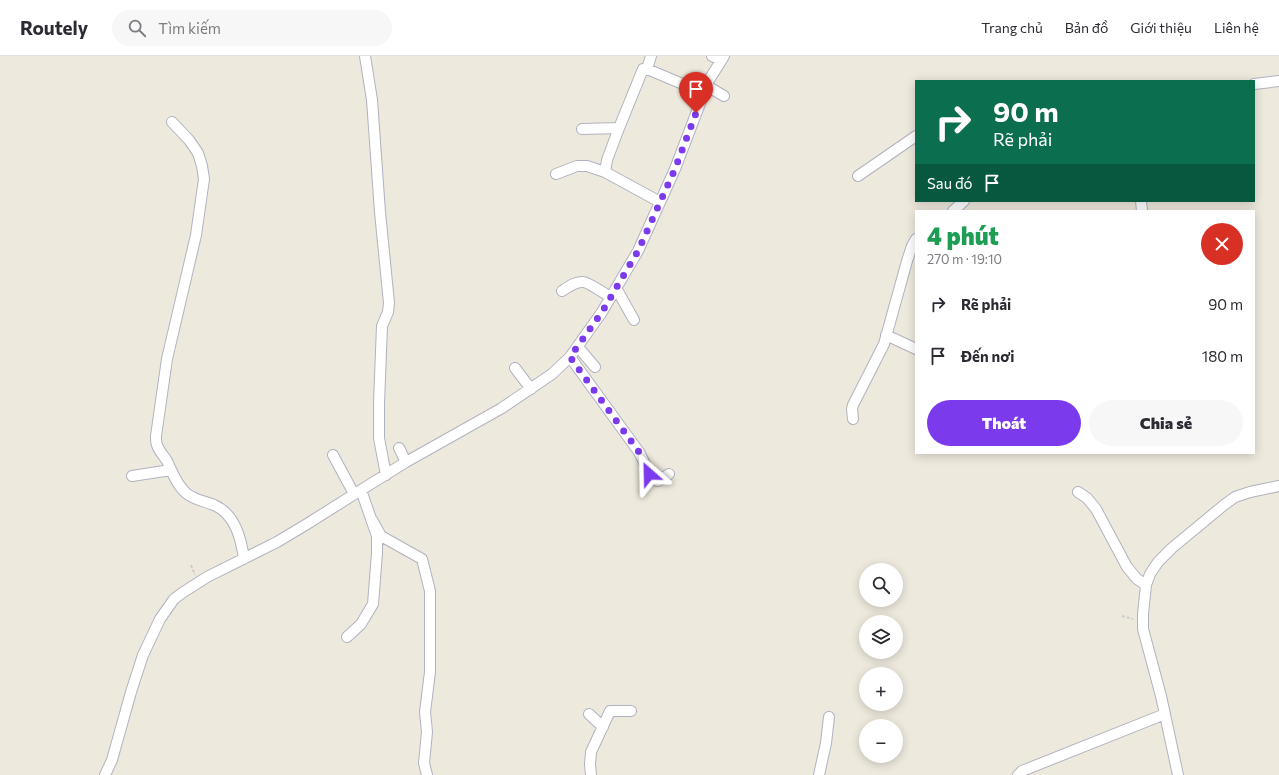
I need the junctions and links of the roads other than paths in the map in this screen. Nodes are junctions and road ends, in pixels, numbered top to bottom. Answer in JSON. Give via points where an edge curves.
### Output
{"nodes":[{"id":1,"x":365,"y":56,"type":"edge"},
{"id":2,"x":651,"y":56,"type":"edge"},
{"id":3,"x":719,"y":57,"type":"edge"},
{"id":4,"x":647,"y":69,"type":"junction"},
{"id":5,"x":1279,"y":81,"type":"edge"},
{"id":6,"x":1255,"y":84,"type":"edge"},
{"id":7,"x":705,"y":89,"type":"junction"},
{"id":8,"x":724,"y":96,"type":"dead end"},
{"id":9,"x":172,"y":122,"type":"dead end"},
{"id":10,"x":619,"y":128,"type":"junction"},
{"id":11,"x":582,"y":129,"type":"dead end"},
{"id":12,"x":915,"y":137,"type":"edge"},
{"id":13,"x":605,"y":172,"type":"junction"},
{"id":14,"x":556,"y":174,"type":"dead end"},
{"id":15,"x":858,"y":176,"type":"dead end"},
{"id":16,"x":660,"y":202,"type":"junction"},
{"id":17,"x":964,"y":205,"type":"edge"},
{"id":18,"x":955,"y":210,"type":"edge"},
{"id":19,"x":915,"y":241,"type":"edge"},
{"id":20,"x":616,"y":288,"type":"junction"},
{"id":21,"x":562,"y":291,"type":"dead end"},
{"id":22,"x":611,"y":298,"type":"junction"},
{"id":23,"x":634,"y":320,"type":"dead end"},
{"id":24,"x":886,"y":335,"type":"junction"},
{"id":25,"x":578,"y":347,"type":"junction"},
{"id":26,"x":915,"y":349,"type":"edge"},
{"id":27,"x":570,"y":357,"type":"junction"},
{"id":28,"x":595,"y":367,"type":"dead end"},
{"id":29,"x":515,"y":368,"type":"dead end"},
{"id":30,"x":531,"y":389,"type":"junction"},
{"id":31,"x":853,"y":419,"type":"dead end"},
{"id":32,"x":399,"y":448,"type":"dead end"},
{"id":33,"x":333,"y":455,"type":"dead end"},
{"id":34,"x":406,"y":462,"type":"junction"},
{"id":35,"x":171,"y":470,"type":"junction"},
{"id":36,"x":669,"y":474,"type":"dead end"},
{"id":37,"x":386,"y":475,"type":"junction"},
{"id":38,"x":132,"y":476,"type":"dead end"},
{"id":39,"x":1279,"y":486,"type":"edge"},
{"id":40,"x":357,"y":492,"type":"junction"},
{"id":41,"x":1078,"y":492,"type":"dead end"},
{"id":42,"x":372,"y":520,"type":"junction"},
{"id":43,"x":244,"y":559,"type":"junction"},
{"id":44,"x":1146,"y":585,"type":"junction"},
{"id":45,"x":347,"y":638,"type":"dead end"},
{"id":46,"x":631,"y":711,"type":"dead end"},
{"id":47,"x":589,"y":714,"type":"dead end"},
{"id":48,"x":1165,"y":714,"type":"junction"},
{"id":49,"x":829,"y":717,"type":"dead end"},
{"id":50,"x":603,"y":726,"type":"junction"},
{"id":51,"x":105,"y":775,"type":"edge"},
{"id":52,"x":427,"y":775,"type":"edge"},
{"id":53,"x":591,"y":775,"type":"edge"},
{"id":54,"x":820,"y":775,"type":"edge"},
{"id":55,"x":1018,"y":775,"type":"edge"},
{"id":56,"x":1178,"y":775,"type":"edge"}],
"edges":[{"from":1,"to":37,"type":"street","via":[[372,100],[389,303],[382,326],[379,403],[379,438]]},
{"from":2,"to":4,"type":"street"},
{"from":3,"to":7,"type":"street"},
{"from":4,"to":7,"type":"street"},
{"from":4,"to":10,"type":"street","via":[[640,72]]},
{"from":5,"to":6,"type":"street"},
{"from":7,"to":8,"type":"street"},
{"from":7,"to":16,"type":"street"},
{"from":9,"to":35,"type":"street","via":[[198,153],[204,179],[196,235],[167,359],[156,436],[157,445]]},
{"from":10,"to":11,"type":"street"},
{"from":10,"to":13,"type":"street"},
{"from":12,"to":15,"type":"street"},
{"from":13,"to":14,"type":"street","via":[[581,166]]},
{"from":13,"to":16,"type":"street"},
{"from":16,"to":20,"type":"street","via":[[638,251]]},
{"from":17,"to":18,"type":"street"},
{"from":19,"to":24,"type":"street"},
{"from":20,"to":22,"type":"street"},
{"from":20,"to":23,"type":"street"},
{"from":21,"to":22,"type":"street","via":[[572,284],[585,282]]},
{"from":22,"to":25,"type":"street"},
{"from":24,"to":26,"type":"street"},
{"from":24,"to":31,"type":"street","via":[[884,344],[853,405]]},
{"from":25,"to":27,"type":"street"},
{"from":25,"to":28,"type":"street"},
{"from":27,"to":30,"type":"street"},
{"from":27,"to":36,"type":"street","via":[[639,452],[653,480],[658,481]]},
{"from":29,"to":30,"type":"street"},
{"from":30,"to":34,"type":"street"},
{"from":32,"to":34,"type":"street"},
{"from":33,"to":40,"type":"street"},
{"from":34,"to":37,"type":"street"},
{"from":35,"to":38,"type":"street"},
{"from":35,"to":43,"type":"street","via":[[186,493],[223,510],[231,519],[240,536]]},
{"from":37,"to":40,"type":"street"},
{"from":39,"to":44,"type":"street","via":[[1250,492],[1224,505],[1158,562]]},
{"from":40,"to":42,"type":"street"},
{"from":40,"to":43,"type":"street","via":[[307,524]]},
{"from":41,"to":44,"type":"street","via":[[1096,509],[1127,567]]},
{"from":42,"to":45,"type":"street","via":[[377,536],[373,604],[362,624]]},
{"from":42,"to":52,"type":"street","via":[[381,536],[422,559],[430,591],[430,672],[425,712],[427,732],[424,763]]},
{"from":43,"to":51,"type":"street","via":[[207,577],[182,593],[160,619],[143,654],[112,760]]},
{"from":44,"to":48,"type":"street","via":[[1143,629]]},
{"from":46,"to":50,"type":"street","via":[[610,711]]},
{"from":47,"to":50,"type":"street"},
{"from":48,"to":55,"type":"street","via":[[1022,771]]},
{"from":48,"to":56,"type":"street"},
{"from":49,"to":54,"type":"street"},
{"from":50,"to":53,"type":"street","via":[[591,752]]}]}
